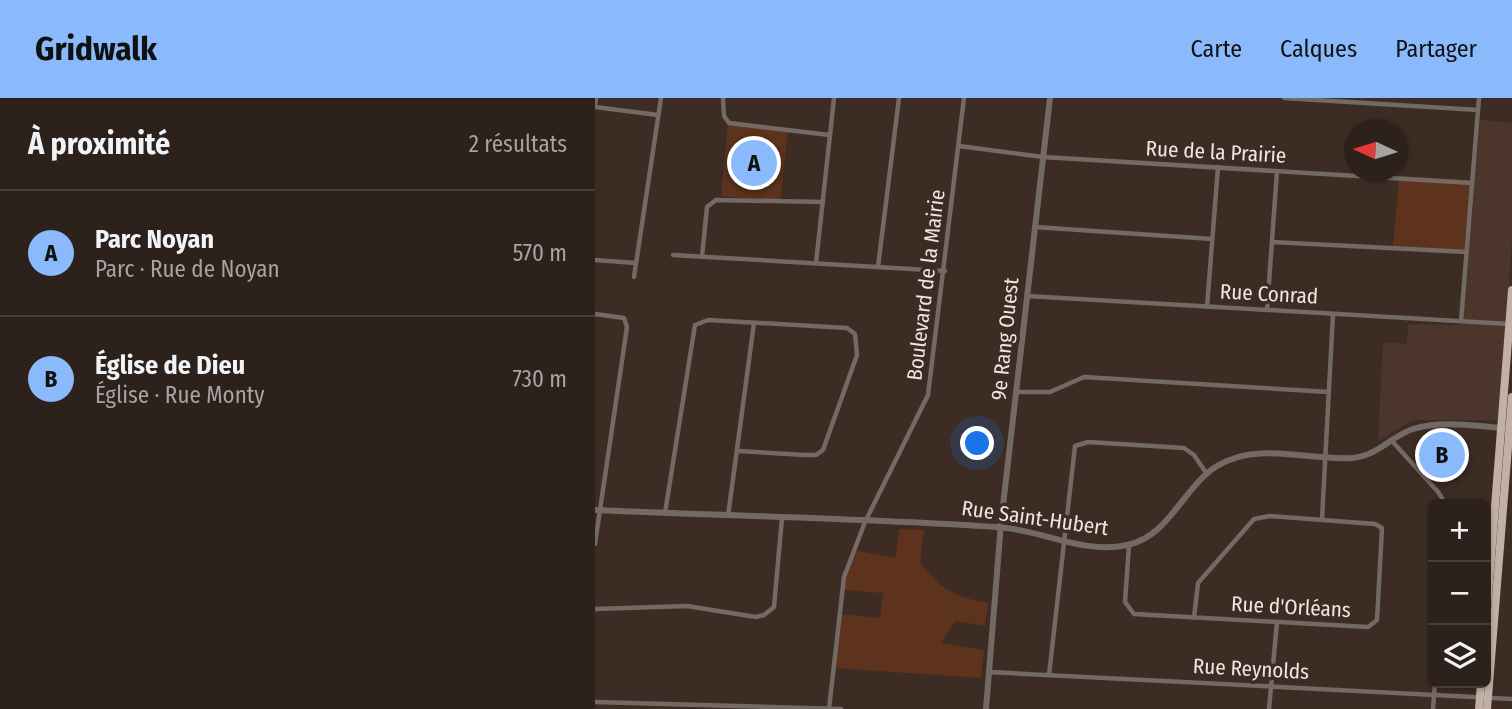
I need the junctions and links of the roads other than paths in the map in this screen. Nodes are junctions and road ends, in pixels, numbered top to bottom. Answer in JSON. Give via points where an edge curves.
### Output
{"nodes":[{"id":1,"x":596,"y":98,"type":"edge"},
{"id":2,"x":661,"y":98,"type":"edge"},
{"id":3,"x":723,"y":98,"type":"edge"},
{"id":4,"x":834,"y":98,"type":"edge"},
{"id":5,"x":899,"y":98,"type":"edge"},
{"id":6,"x":964,"y":98,"type":"edge"},
{"id":7,"x":1049,"y":98,"type":"edge"},
{"id":8,"x":1285,"y":98,"type":"edge"},
{"id":9,"x":1479,"y":98,"type":"edge"},
{"id":10,"x":595,"y":107,"type":"edge"},
{"id":11,"x":1478,"y":110,"type":"junction"},
{"id":12,"x":658,"y":115,"type":"junction"},
{"id":13,"x":830,"y":135,"type":"junction"},
{"id":14,"x":959,"y":146,"type":"junction"},
{"id":15,"x":1043,"y":157,"type":"junction"},
{"id":16,"x":1218,"y":167,"type":"junction"},
{"id":17,"x":1277,"y":171,"type":"junction"},
{"id":18,"x":1472,"y":183,"type":"junction"},
{"id":19,"x":823,"y":202,"type":"junction"},
{"id":20,"x":1035,"y":227,"type":"junction"},
{"id":21,"x":1212,"y":239,"type":"junction"},
{"id":22,"x":1272,"y":242,"type":"junction"},
{"id":23,"x":1467,"y":252,"type":"junction"},
{"id":24,"x":673,"y":255,"type":"dead end"},
{"id":25,"x":702,"y":257,"type":"junction"},
{"id":26,"x":595,"y":260,"type":"edge"},
{"id":27,"x":636,"y":263,"type":"junction"},
{"id":28,"x":816,"y":264,"type":"junction"},
{"id":29,"x":878,"y":267,"type":"junction"},
{"id":30,"x":945,"y":271,"type":"junction"},
{"id":31,"x":634,"y":277,"type":"dead end"},
{"id":32,"x":1512,"y":290,"type":"edge"},
{"id":33,"x":1027,"y":296,"type":"junction"},
{"id":34,"x":1207,"y":307,"type":"junction"},
{"id":35,"x":1267,"y":310,"type":"junction"},
{"id":36,"x":595,"y":314,"type":"edge"},
{"id":37,"x":1333,"y":314,"type":"junction"},
{"id":38,"x":1461,"y":321,"type":"junction"},
{"id":39,"x":754,"y":323,"type":"junction"},
{"id":40,"x":1510,"y":324,"type":"junction"},
{"id":41,"x":1016,"y":391,"type":"junction"},
{"id":42,"x":1329,"y":392,"type":"junction"},
{"id":43,"x":1512,"y":397,"type":"edge"},
{"id":44,"x":1508,"y":429,"type":"edge"},
{"id":45,"x":1392,"y":441,"type":"junction"},
{"id":46,"x":738,"y":451,"type":"junction"},
{"id":47,"x":1326,"y":458,"type":"junction"},
{"id":48,"x":1207,"y":474,"type":"junction"},
{"id":49,"x":1442,"y":499,"type":"edge"},
{"id":50,"x":598,"y":510,"type":"edge"},
{"id":51,"x":665,"y":513,"type":"junction"},
{"id":52,"x":728,"y":516,"type":"junction"},
{"id":53,"x":782,"y":518,"type":"junction"},
{"id":54,"x":1322,"y":519,"type":"junction"},
{"id":55,"x":865,"y":522,"type":"junction"},
{"id":56,"x":1001,"y":527,"type":"junction"},
{"id":57,"x":1064,"y":540,"type":"junction"},
{"id":58,"x":595,"y":544,"type":"edge"},
{"id":59,"x":1129,"y":545,"type":"junction"},
{"id":60,"x":1491,"y":577,"type":"edge"},
{"id":61,"x":595,"y":609,"type":"edge"},
{"id":62,"x":1195,"y":618,"type":"junction"},
{"id":63,"x":1277,"y":622,"type":"junction"},
{"id":64,"x":989,"y":672,"type":"junction"},
{"id":65,"x":1049,"y":675,"type":"junction"},
{"id":66,"x":1271,"y":686,"type":"junction"},
{"id":67,"x":1435,"y":688,"type":"edge"},
{"id":68,"x":1482,"y":688,"type":"edge"},
{"id":69,"x":1434,"y":694,"type":"junction"},
{"id":70,"x":1484,"y":697,"type":"junction"},
{"id":71,"x":1512,"y":699,"type":"edge"},
{"id":72,"x":595,"y":702,"type":"edge"},
{"id":73,"x":742,"y":707,"type":"edge"},
{"id":74,"x":829,"y":708,"type":"edge"},
{"id":75,"x":841,"y":709,"type":"edge"},
{"id":76,"x":986,"y":709,"type":"edge"},
{"id":77,"x":1269,"y":709,"type":"edge"},
{"id":78,"x":1433,"y":709,"type":"edge"},
{"id":79,"x":1479,"y":709,"type":"edge"},
{"id":80,"x":1487,"y":709,"type":"edge"}],
"edges":[{"from":1,"to":10,"type":"street"},
{"from":2,"to":12,"type":"street"},
{"from":3,"to":13,"type":"street","via":[[729,123]]},
{"from":4,"to":13,"type":"street"},
{"from":5,"to":29,"type":"street"},
{"from":6,"to":14,"type":"street","name":"Boulevard de la Mairie"},
{"from":7,"to":15,"type":"street","name":"9e Rang Ouest"},
{"from":8,"to":11,"type":"street"},
{"from":9,"to":11,"type":"street"},
{"from":10,"to":12,"type":"street"},
{"from":11,"to":18,"type":"street"},
{"from":12,"to":27,"type":"street"},
{"from":13,"to":19,"type":"street"},
{"from":14,"to":15,"type":"street","name":"Rue de la Prairie"},
{"from":14,"to":30,"type":"street","name":"Boulevard de la Mairie"},
{"from":15,"to":16,"type":"street","name":"Rue de la Prairie"},
{"from":15,"to":20,"type":"street","name":"9e Rang Ouest"},
{"from":16,"to":17,"type":"street","name":"Rue de la Prairie"},
{"from":16,"to":21,"type":"street"},
{"from":17,"to":18,"type":"street","name":"Rue de la Prairie"},
{"from":17,"to":22,"type":"street"},
{"from":18,"to":23,"type":"street"},
{"from":19,"to":25,"type":"street","via":[[716,200],[707,207]]},
{"from":19,"to":28,"type":"street"},
{"from":20,"to":21,"type":"street"},
{"from":20,"to":33,"type":"street","name":"9e Rang Ouest"},
{"from":21,"to":34,"type":"street"},
{"from":22,"to":23,"type":"street"},
{"from":22,"to":35,"type":"street"},
{"from":23,"to":38,"type":"street"},
{"from":24,"to":25,"type":"street"},
{"from":25,"to":28,"type":"street"},
{"from":26,"to":27,"type":"street"},
{"from":27,"to":31,"type":"street"},
{"from":28,"to":29,"type":"street"},
{"from":29,"to":30,"type":"street"},
{"from":30,"to":55,"type":"street","name":"Boulevard de la Mairie","via":[[928,395]]},
{"from":32,"to":40,"type":"highway"},
{"from":33,"to":34,"type":"street","name":"Rue Conrad"},
{"from":33,"to":41,"type":"street","name":"9e Rang Ouest"},
{"from":34,"to":35,"type":"street","name":"Rue Conrad"},
{"from":35,"to":37,"type":"street","name":"Rue Conrad"},
{"from":36,"to":50,"type":"street","via":[[624,318],[627,327]]},
{"from":37,"to":38,"type":"street","name":"Rue Conrad"},
{"from":37,"to":42,"type":"street"},
{"from":38,"to":40,"type":"street","name":"Rue Conrad"},
{"from":39,"to":46,"type":"street"},
{"from":39,"to":46,"type":"street","via":[[847,328],[857,337],[858,345],[823,450],[816,455]]},
{"from":39,"to":51,"type":"street","via":[[708,320],[695,325]]},
{"from":40,"to":44,"type":"highway"},
{"from":41,"to":42,"type":"street","via":[[1050,392],[1084,377]]},
{"from":41,"to":56,"type":"street","name":"9e Rang Ouest"},
{"from":42,"to":47,"type":"street"},
{"from":43,"to":44,"type":"highway"},
{"from":44,"to":45,"type":"street","name":"Rue Saint-Hubert","via":[[1422,427]]},
{"from":44,"to":60,"type":"highway"},
{"from":44,"to":70,"type":"highway"},
{"from":45,"to":47,"type":"street","name":"Rue Saint-Hubert","via":[[1369,455]]},
{"from":45,"to":49,"type":"street"},
{"from":46,"to":52,"type":"street"},
{"from":47,"to":48,"type":"street","name":"Rue Saint-Hubert","via":[[1248,454]]},
{"from":47,"to":54,"type":"street"},
{"from":48,"to":57,"type":"street","via":[[1184,448],[1078,443]]},
{"from":48,"to":59,"type":"street","name":"Rue Saint-Hubert","via":[[1159,529]]},
{"from":50,"to":51,"type":"street","name":"Rue Saint-Hubert"},
{"from":50,"to":58,"type":"street"},
{"from":51,"to":52,"type":"street","name":"Rue Saint-Hubert"},
{"from":52,"to":53,"type":"street","name":"Rue Saint-Hubert"},
{"from":53,"to":55,"type":"street","name":"Rue Saint-Hubert"},
{"from":53,"to":61,"type":"street","via":[[774,607],[764,615],[687,606]]},
{"from":54,"to":62,"type":"street","name":"Rue d'Orléans","via":[[1270,516],[1248,522],[1198,583]]},
{"from":54,"to":63,"type":"street","name":"Rue d'Orléans","via":[[1382,528],[1377,620],[1368,627]]},
{"from":55,"to":56,"type":"street","name":"Rue Saint-Hubert"},
{"from":55,"to":74,"type":"street","name":"Boulevard de la Mairie","via":[[844,577]]},
{"from":56,"to":57,"type":"street","name":"Rue Saint-Hubert"},
{"from":56,"to":64,"type":"street","name":"9e Rang Ouest"},
{"from":57,"to":59,"type":"street","name":"Rue Saint-Hubert","via":[[1089,546]]},
{"from":57,"to":65,"type":"street"},
{"from":59,"to":62,"type":"street","name":"Rue d'Orléans","via":[[1125,602],[1129,611]]},
{"from":62,"to":63,"type":"street","name":"Rue d'Orléans"},
{"from":63,"to":66,"type":"street"},
{"from":64,"to":65,"type":"street","name":"Rue Reynolds"},
{"from":64,"to":76,"type":"street","name":"9e Rang Ouest"},
{"from":65,"to":66,"type":"street","name":"Rue Reynolds"},
{"from":66,"to":69,"type":"street","name":"Rue Reynolds"},
{"from":66,"to":77,"type":"street"},
{"from":67,"to":69,"type":"street"},
{"from":68,"to":70,"type":"highway"},
{"from":69,"to":70,"type":"street","name":"Rue Reynolds"},
{"from":69,"to":78,"type":"street"},
{"from":70,"to":71,"type":"street","name":"Rue Reynolds"},
{"from":70,"to":79,"type":"highway"},
{"from":70,"to":80,"type":"highway"},
{"from":72,"to":73,"type":"street"},
{"from":73,"to":74,"type":"street"},
{"from":74,"to":75,"type":"street"}]}
